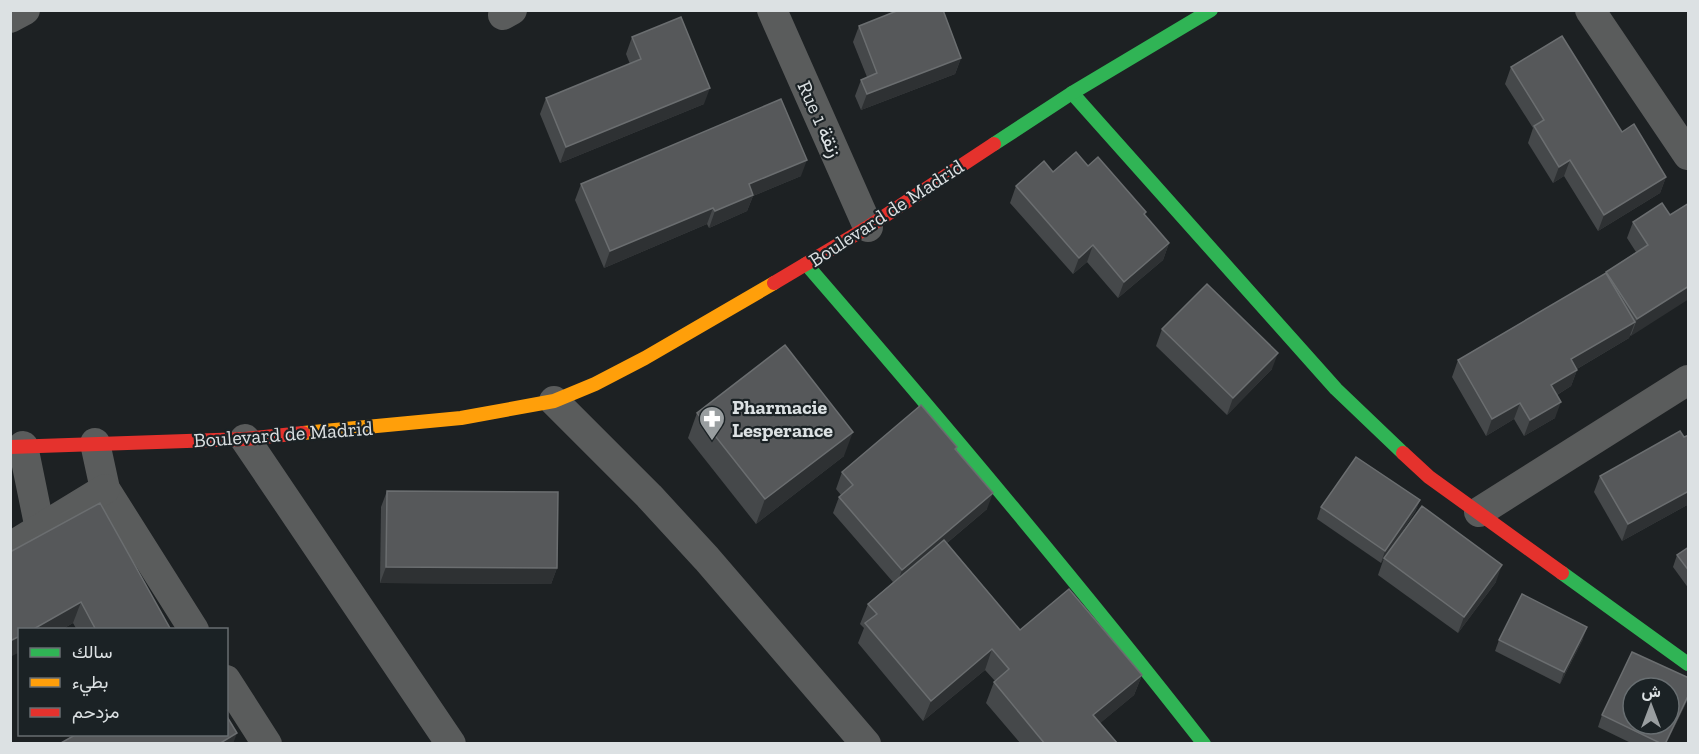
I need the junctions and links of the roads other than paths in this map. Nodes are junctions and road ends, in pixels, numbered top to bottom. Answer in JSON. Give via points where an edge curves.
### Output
{"nodes":[{"id":1,"x":25,"y":10,"type":"edge"},
{"id":2,"x":772,"y":10,"type":"edge"},
{"id":3,"x":1210,"y":10,"type":"edge"},
{"id":4,"x":1590,"y":10,"type":"edge"},
{"id":5,"x":10,"y":18,"type":"edge"},
{"id":6,"x":1072,"y":93,"type":"junction"},
{"id":7,"x":1689,"y":155,"type":"edge"},
{"id":8,"x":868,"y":227,"type":"junction"},
{"id":9,"x":806,"y":264,"type":"junction"},
{"id":10,"x":1689,"y":380,"type":"edge"},
{"id":11,"x":554,"y":400,"type":"junction"},
{"id":12,"x":246,"y":439,"type":"junction"},
{"id":13,"x":94,"y":443,"type":"junction"},
{"id":14,"x":17,"y":447,"type":"edge"},
{"id":15,"x":105,"y":489,"type":"junction"},
{"id":16,"x":1479,"y":512,"type":"junction"},
{"id":17,"x":40,"y":529,"type":"junction"},
{"id":18,"x":10,"y":547,"type":"edge"},
{"id":19,"x":193,"y":628,"type":"edge"},
{"id":20,"x":1689,"y":664,"type":"edge"},
{"id":21,"x":228,"y":683,"type":"edge"},
{"id":22,"x":267,"y":744,"type":"edge"},
{"id":23,"x":451,"y":744,"type":"edge"},
{"id":24,"x":867,"y":744,"type":"edge"},
{"id":25,"x":1204,"y":744,"type":"edge"}],
"edges":[{"from":1,"to":5,"type":"street"},
{"from":2,"to":8,"type":"street","name":"Rue 1 زنقة"},
{"from":3,"to":6,"type":"street","name":"Boulevard de Madrid"},
{"from":4,"to":7,"type":"street"},
{"from":6,"to":8,"type":"street","name":"Boulevard de Madrid"},
{"from":6,"to":16,"type":"street","via":[[1343,396],[1429,477]]},
{"from":8,"to":9,"type":"street","name":"Boulevard de Madrid"},
{"from":9,"to":11,"type":"street","name":"Boulevard de Madrid","via":[[645,358]]},
{"from":9,"to":25,"type":"street","via":[[1096,606]]},
{"from":10,"to":16,"type":"street"},
{"from":11,"to":12,"type":"street","name":"Boulevard de Madrid","via":[[461,418]]},
{"from":11,"to":24,"type":"street","via":[[707,559]]},
{"from":12,"to":13,"type":"street","name":"Boulevard de Madrid"},
{"from":12,"to":23,"type":"street"},
{"from":13,"to":14,"type":"street","name":"Boulevard de Madrid"},
{"from":13,"to":15,"type":"street"},
{"from":14,"to":17,"type":"street"},
{"from":15,"to":17,"type":"street"},
{"from":15,"to":19,"type":"street"},
{"from":16,"to":20,"type":"street"},
{"from":17,"to":18,"type":"street"},
{"from":21,"to":22,"type":"street"}]}
